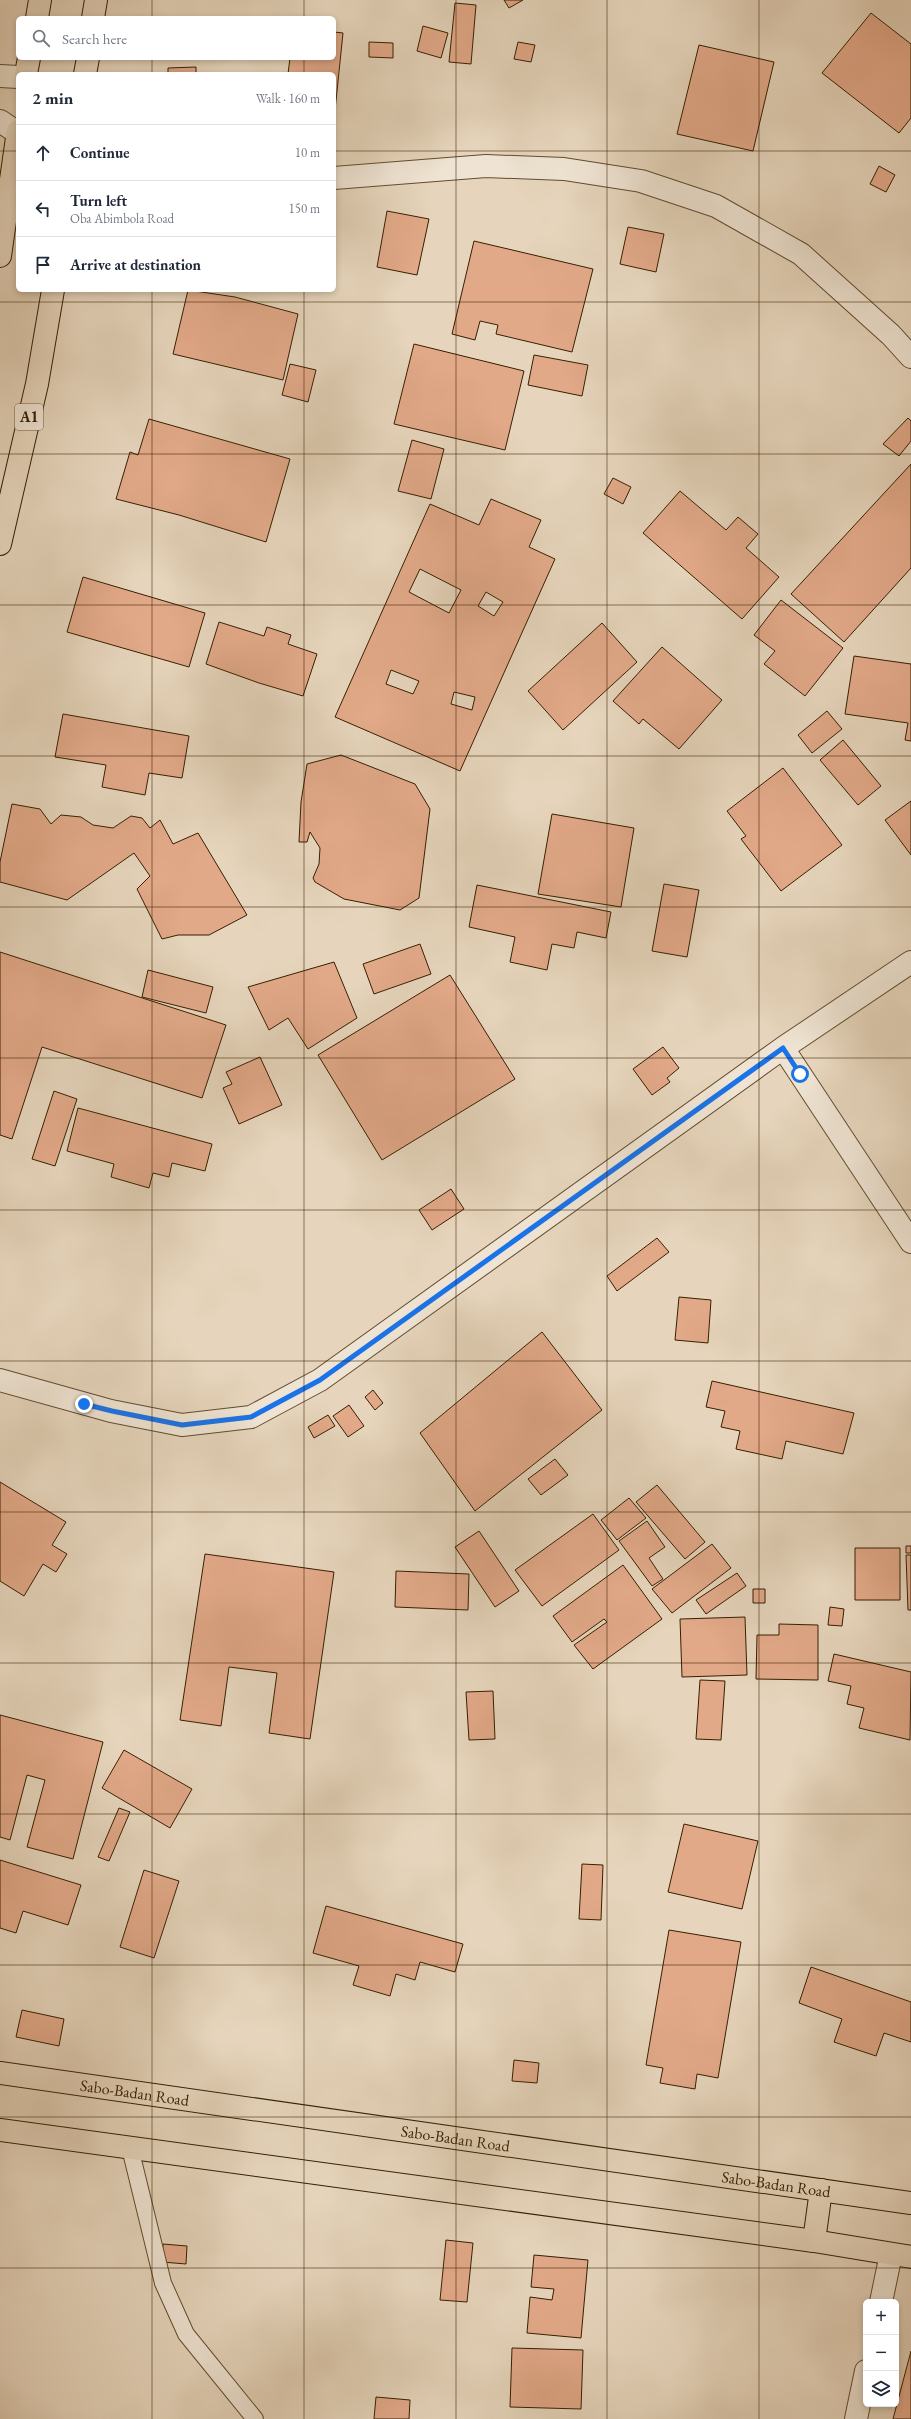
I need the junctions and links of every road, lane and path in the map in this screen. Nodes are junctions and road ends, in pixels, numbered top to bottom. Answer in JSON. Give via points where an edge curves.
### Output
{"nodes":[{"id":1,"x":40,"y":0,"type":"edge"},
{"id":2,"x":96,"y":0,"type":"edge"},
{"id":3,"x":36,"y":16,"type":"edge"},
{"id":4,"x":93,"y":16,"type":"edge"},
{"id":5,"x":29,"y":60,"type":"edge"},
{"id":6,"x":88,"y":60,"type":"edge"},
{"id":7,"x":26,"y":72,"type":"edge"},
{"id":8,"x":85,"y":72,"type":"edge"},
{"id":9,"x":0,"y":76,"type":"edge"},
{"id":10,"x":16,"y":77,"type":"edge"},
{"id":11,"x":0,"y":120,"type":"edge"},
{"id":12,"x":16,"y":132,"type":"edge"},
{"id":13,"x":16,"y":164,"type":"edge"},
{"id":14,"x":336,"y":178,"type":"edge"},
{"id":15,"x":14,"y":195,"type":"edge"},
{"id":16,"x":0,"y":256,"type":"edge"},
{"id":17,"x":53,"y":292,"type":"edge"},
{"id":18,"x":911,"y":357,"type":"edge"},
{"id":19,"x":0,"y":544,"type":"edge"},
{"id":20,"x":911,"y":962,"type":"edge"},
{"id":21,"x":783,"y":1048,"type":"junction"},
{"id":22,"x":911,"y":1242,"type":"edge"},
{"id":23,"x":0,"y":1380,"type":"edge"},
{"id":24,"x":0,"y":2073,"type":"edge"},
{"id":25,"x":0,"y":2130,"type":"edge"},
{"id":26,"x":130,"y":2148,"type":"junction"},
{"id":27,"x":821,"y":2190,"type":"junction"},
{"id":28,"x":911,"y":2204,"type":"edge"},
{"id":29,"x":814,"y":2241,"type":"junction"},
{"id":30,"x":901,"y":2256,"type":"edge"},
{"id":31,"x":882,"y":2299,"type":"edge"},
{"id":32,"x":863,"y":2385,"type":"edge"},
{"id":33,"x":255,"y":2419,"type":"edge"},
{"id":34,"x":856,"y":2419,"type":"edge"}],
"edges":[{"from":1,"to":3,"type":"highway"},
{"from":2,"to":4,"type":"highway"},
{"from":5,"to":7,"type":"highway"},
{"from":6,"to":8,"type":"highway"},
{"from":9,"to":10,"type":"street"},
{"from":11,"to":12,"type":"street"},
{"from":13,"to":15,"type":"highway"},
{"from":14,"to":18,"type":"street","via":[[486,166],[564,169],[641,181],[716,206],[801,254],[892,335]]},
{"from":15,"to":16,"type":"highway"},
{"from":17,"to":19,"type":"highway","number":"A1","via":[[37,384]]},
{"from":20,"to":21,"type":"street"},
{"from":21,"to":22,"type":"street"},
{"from":21,"to":23,"type":"street","via":[[320,1380],[251,1417],[182,1425],[112,1411]]},
{"from":24,"to":27,"type":"highway","name":"Sabo-Badan Road"},
{"from":25,"to":26,"type":"highway"},
{"from":26,"to":29,"type":"highway"},
{"from":26,"to":33,"type":"lane","via":[[163,2283],[186,2334]]},
{"from":27,"to":28,"type":"highway","name":"Sabo-Badan Road"},
{"from":27,"to":29,"type":"highway"},
{"from":29,"to":30,"type":"highway"},
{"from":30,"to":31,"type":"street"},
{"from":32,"to":34,"type":"street"}]}
